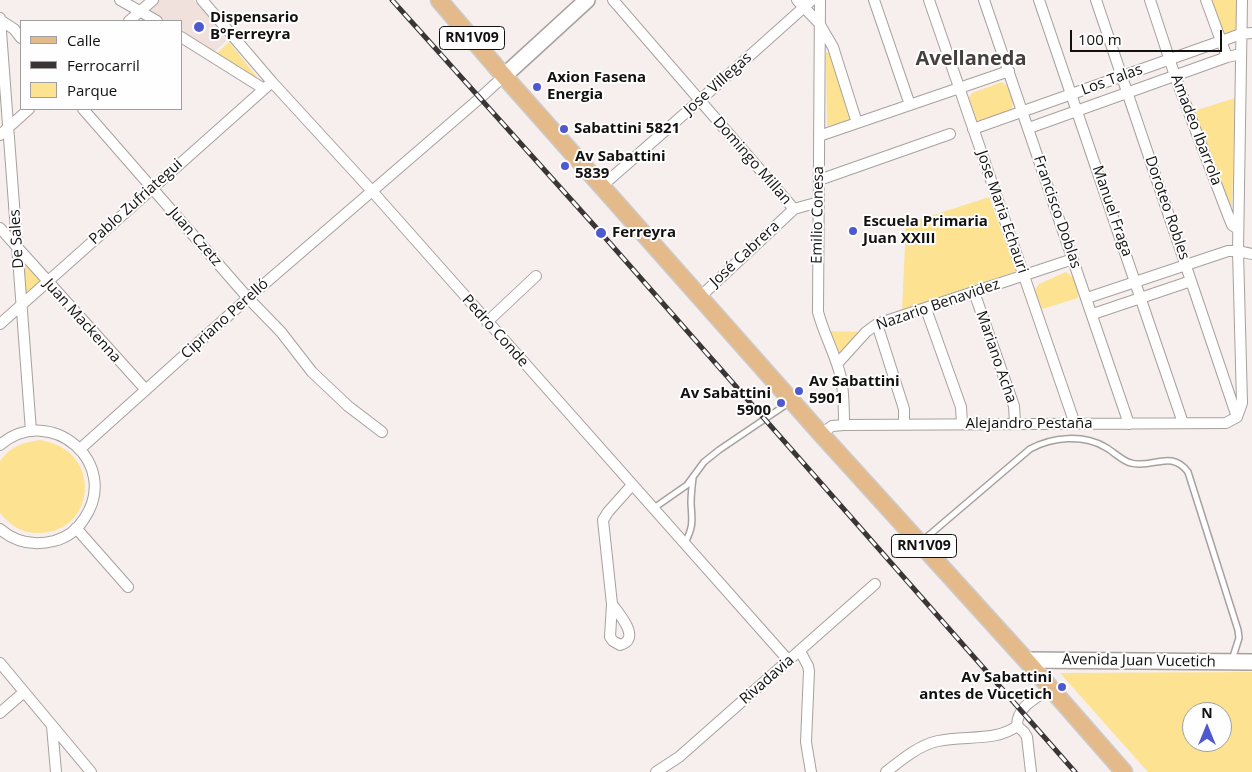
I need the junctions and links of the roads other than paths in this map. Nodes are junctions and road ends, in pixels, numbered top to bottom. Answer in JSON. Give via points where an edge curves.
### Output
{"nodes":[{"id":1,"x":120,"y":0,"type":"edge"},
{"id":2,"x":153,"y":0,"type":"edge"},
{"id":3,"x":202,"y":0,"type":"edge"},
{"id":4,"x":439,"y":0,"type":"edge"},
{"id":5,"x":587,"y":0,"type":"edge"},
{"id":6,"x":613,"y":0,"type":"edge"},
{"id":7,"x":812,"y":0,"type":"edge"},
{"id":8,"x":820,"y":0,"type":"edge"},
{"id":9,"x":874,"y":0,"type":"edge"},
{"id":10,"x":929,"y":0,"type":"edge"},
{"id":11,"x":984,"y":0,"type":"edge"},
{"id":12,"x":1040,"y":0,"type":"edge"},
{"id":13,"x":1096,"y":0,"type":"edge"},
{"id":14,"x":1150,"y":0,"type":"edge"},
{"id":15,"x":1206,"y":0,"type":"edge"},
{"id":16,"x":1242,"y":0,"type":"edge"},
{"id":17,"x":800,"y":4,"type":"edge"},
{"id":18,"x":141,"y":11,"type":"junction"},
{"id":19,"x":0,"y":19,"type":"edge"},
{"id":20,"x":130,"y":20,"type":"edge"},
{"id":21,"x":155,"y":20,"type":"edge"},
{"id":22,"x":819,"y":23,"type":"junction"},
{"id":23,"x":1247,"y":34,"type":"edge"},
{"id":24,"x":20,"y":37,"type":"edge"},
{"id":25,"x":182,"y":38,"type":"edge"},
{"id":26,"x":1221,"y":42,"type":"junction"},
{"id":27,"x":1241,"y":54,"type":"junction"},
{"id":28,"x":1227,"y":57,"type":"junction"},
{"id":29,"x":1170,"y":60,"type":"junction"},
{"id":30,"x":1009,"y":71,"type":"junction"},
{"id":31,"x":504,"y":76,"type":"junction"},
{"id":32,"x":1174,"y":76,"type":"junction"},
{"id":33,"x":1123,"y":77,"type":"junction"},
{"id":34,"x":272,"y":82,"type":"junction"},
{"id":35,"x":959,"y":88,"type":"junction"},
{"id":36,"x":264,"y":89,"type":"junction"},
{"id":37,"x":1128,"y":92,"type":"junction"},
{"id":38,"x":1073,"y":94,"type":"junction"},
{"id":39,"x":699,"y":101,"type":"junction"},
{"id":40,"x":910,"y":105,"type":"junction"},
{"id":41,"x":28,"y":110,"type":"edge"},
{"id":42,"x":84,"y":110,"type":"edge"},
{"id":43,"x":1078,"y":110,"type":"junction"},
{"id":44,"x":1023,"y":112,"type":"junction"},
{"id":45,"x":857,"y":123,"type":"junction"},
{"id":46,"x":8,"y":128,"type":"junction"},
{"id":47,"x":1029,"y":128,"type":"junction"},
{"id":48,"x":973,"y":129,"type":"junction"},
{"id":49,"x":950,"y":134,"type":"dead end"},
{"id":50,"x":0,"y":135,"type":"edge"},
{"id":51,"x":819,"y":136,"type":"junction"},
{"id":52,"x":1240,"y":149,"type":"junction"},
{"id":53,"x":1252,"y":149,"type":"edge"},
{"id":54,"x":819,"y":180,"type":"junction"},
{"id":55,"x":602,"y":186,"type":"junction"},
{"id":56,"x":152,"y":188,"type":"junction"},
{"id":57,"x":372,"y":191,"type":"junction"},
{"id":58,"x":819,"y":202,"type":"junction"},
{"id":59,"x":794,"y":209,"type":"junction"},
{"id":60,"x":0,"y":228,"type":"edge"},
{"id":61,"x":1238,"y":229,"type":"junction"},
{"id":62,"x":18,"y":248,"type":"junction"},
{"id":63,"x":1238,"y":251,"type":"junction"},
{"id":64,"x":1252,"y":254,"type":"edge"},
{"id":65,"x":1073,"y":259,"type":"junction"},
{"id":66,"x":1187,"y":265,"type":"junction"},
{"id":67,"x":1024,"y":275,"type":"junction"},
{"id":68,"x":536,"y":276,"type":"dead end"},
{"id":69,"x":1136,"y":281,"type":"junction"},
{"id":70,"x":1191,"y":281,"type":"junction"},
{"id":71,"x":47,"y":282,"type":"junction"},
{"id":72,"x":974,"y":292,"type":"junction"},
{"id":73,"x":700,"y":296,"type":"junction"},
{"id":74,"x":1141,"y":297,"type":"junction"},
{"id":75,"x":248,"y":298,"type":"junction"},
{"id":76,"x":1087,"y":298,"type":"junction"},
{"id":77,"x":22,"y":304,"type":"junction"},
{"id":78,"x":926,"y":309,"type":"junction"},
{"id":79,"x":1093,"y":314,"type":"junction"},
{"id":80,"x":487,"y":322,"type":"junction"},
{"id":81,"x":0,"y":324,"type":"edge"},
{"id":82,"x":877,"y":324,"type":"junction"},
{"id":83,"x":836,"y":364,"type":"junction"},
{"id":84,"x":146,"y":390,"type":"junction"},
{"id":85,"x":792,"y":401,"type":"junction"},
{"id":86,"x":1238,"y":417,"type":"junction"},
{"id":87,"x":1183,"y":423,"type":"junction"},
{"id":88,"x":904,"y":424,"type":"junction"},
{"id":89,"x":962,"y":424,"type":"junction"},
{"id":90,"x":1015,"y":424,"type":"junction"},
{"id":91,"x":1076,"y":424,"type":"junction"},
{"id":92,"x":1129,"y":424,"type":"junction"},
{"id":93,"x":844,"y":425,"type":"junction"},
{"id":94,"x":31,"y":431,"type":"junction"},
{"id":95,"x":382,"y":432,"type":"dead end"},
{"id":96,"x":821,"y":434,"type":"junction"},
{"id":97,"x":0,"y":445,"type":"edge"},
{"id":98,"x":80,"y":449,"type":"junction"},
{"id":99,"x":693,"y":478,"type":"junction"},
{"id":100,"x":632,"y":485,"type":"junction"},
{"id":101,"x":653,"y":508,"type":"junction"},
{"id":102,"x":76,"y":528,"type":"junction"},
{"id":103,"x":0,"y":529,"type":"edge"},
{"id":104,"x":920,"y":542,"type":"junction"},
{"id":105,"x":685,"y":543,"type":"junction"},
{"id":106,"x":875,"y":584,"type":"dead end"},
{"id":107,"x":128,"y":587,"type":"dead end"},
{"id":108,"x":612,"y":604,"type":"dead end"},
{"id":109,"x":800,"y":651,"type":"junction"},
{"id":110,"x":1026,"y":660,"type":"junction"},
{"id":111,"x":788,"y":661,"type":"junction"},
{"id":112,"x":1231,"y":662,"type":"junction"},
{"id":113,"x":1252,"y":662,"type":"edge"},
{"id":114,"x":0,"y":663,"type":"edge"},
{"id":115,"x":1050,"y":688,"type":"junction"},
{"id":116,"x":24,"y":692,"type":"junction"},
{"id":117,"x":0,"y":713,"type":"edge"},
{"id":118,"x":52,"y":725,"type":"junction"},
{"id":119,"x":1017,"y":726,"type":"junction"},
{"id":120,"x":56,"y":772,"type":"edge"},
{"id":121,"x":91,"y":772,"type":"edge"},
{"id":122,"x":656,"y":772,"type":"edge"},
{"id":123,"x":812,"y":772,"type":"edge"},
{"id":124,"x":886,"y":772,"type":"edge"},
{"id":125,"x":1031,"y":772,"type":"edge"},
{"id":126,"x":1124,"y":772,"type":"edge"}],
"edges":[{"from":1,"to":18,"type":"street"},
{"from":2,"to":18,"type":"street"},
{"from":3,"to":34,"type":"street","name":"Pedro Conde"},
{"from":4,"to":31,"type":"main road","number":"RN1V09"},
{"from":5,"to":31,"type":"main road"},
{"from":6,"to":39,"type":"street","name":"Domingo Millan"},
{"from":7,"to":17,"type":"street","name":"Jose Villegas"},
{"from":8,"to":22,"type":"street","name":"Emilio Conesa"},
{"from":9,"to":40,"type":"street"},
{"from":10,"to":35,"type":"street","name":"Jose Maria Echauri"},
{"from":11,"to":30,"type":"street","name":"Francisco Doblas"},
{"from":12,"to":38,"type":"street","name":"Manuel Fraga"},
{"from":13,"to":33,"type":"street","name":"Doroteo Robles"},
{"from":14,"to":29,"type":"street","name":"Amadeo Ibarrola"},
{"from":15,"to":26,"type":"street"},
{"from":16,"to":23,"type":"street"},
{"from":17,"to":22,"type":"street"},
{"from":17,"to":39,"type":"street","name":"Jose Villegas"},
{"from":18,"to":20,"type":"street"},
{"from":18,"to":21,"type":"street"},
{"from":19,"to":24,"type":"street"},
{"from":19,"to":46,"type":"street","name":"De Sales"},
{"from":22,"to":45,"type":"street","via":[[833,47]]},
{"from":22,"to":51,"type":"street","name":"Emilio Conesa"},
{"from":23,"to":26,"type":"street","name":"Los Talas"},
{"from":23,"to":27,"type":"street"},
{"from":25,"to":36,"type":"street"},
{"from":26,"to":28,"type":"street"},
{"from":26,"to":29,"type":"street","name":"Los Talas"},
{"from":27,"to":28,"type":"street"},
{"from":27,"to":52,"type":"street"},
{"from":28,"to":32,"type":"street"},
{"from":29,"to":32,"type":"street","name":"Amadeo Ibarrola"},
{"from":29,"to":33,"type":"street","name":"Los Talas"},
{"from":30,"to":35,"type":"street"},
{"from":30,"to":44,"type":"street","name":"Francisco Doblas"},
{"from":31,"to":55,"type":"main road","number":"RN1V09"},
{"from":31,"to":57,"type":"street","name":"Cipriano Perelló"},
{"from":32,"to":37,"type":"street"},
{"from":32,"to":61,"type":"street","name":"Amadeo Ibarrola","via":[[1232,225]]},
{"from":33,"to":37,"type":"street","name":"Doroteo Robles"},
{"from":33,"to":38,"type":"street","name":"Los Talas"},
{"from":34,"to":36,"type":"street","name":"Pablo Zufriategui"},
{"from":34,"to":57,"type":"street","name":"Pedro Conde"},
{"from":35,"to":40,"type":"street"},
{"from":35,"to":48,"type":"street","name":"Jose Maria Echauri"},
{"from":36,"to":56,"type":"street","name":"Pablo Zufriategui"},
{"from":37,"to":43,"type":"street"},
{"from":37,"to":66,"type":"street","name":"Doroteo Robles"},
{"from":38,"to":43,"type":"street","name":"Manuel Fraga"},
{"from":38,"to":44,"type":"street","name":"Los Talas"},
{"from":39,"to":55,"type":"street","name":"Jose Villegas"},
{"from":39,"to":59,"type":"street","name":"Domingo Millan"},
{"from":40,"to":45,"type":"street"},
{"from":41,"to":46,"type":"street"},
{"from":42,"to":56,"type":"street","name":"Juan Czetz"},
{"from":43,"to":47,"type":"street"},
{"from":43,"to":69,"type":"street","name":"Manuel Fraga"},
{"from":44,"to":47,"type":"street","name":"Francisco Doblas"},
{"from":44,"to":48,"type":"street","name":"Los Talas"},
{"from":45,"to":51,"type":"street"},
{"from":46,"to":50,"type":"street"},
{"from":46,"to":62,"type":"street","name":"De Sales"},
{"from":47,"to":65,"type":"street","name":"Francisco Doblas"},
{"from":48,"to":67,"type":"street","name":"Jose Maria Echauri"},
{"from":49,"to":54,"type":"street"},
{"from":51,"to":54,"type":"street","name":"Emilio Conesa"},
{"from":52,"to":53,"type":"street"},
{"from":52,"to":61,"type":"street"},
{"from":54,"to":58,"type":"street","name":"Emilio Conesa"},
{"from":55,"to":73,"type":"main road","number":"RN1V09"},
{"from":56,"to":71,"type":"street","name":"Pablo Zufriategui"},
{"from":56,"to":75,"type":"street","name":"Juan Czetz"},
{"from":57,"to":75,"type":"street","name":"Cipriano Perelló"},
{"from":57,"to":80,"type":"street","name":"Pedro Conde"},
{"from":58,"to":59,"type":"street","name":"José Cabrera"},
{"from":58,"to":83,"type":"street","name":"Emilio Conesa","via":[[818,312]]},
{"from":59,"to":73,"type":"street","name":"José Cabrera"},
{"from":60,"to":62,"type":"street","name":"Juan Mackenna"},
{"from":61,"to":63,"type":"street"},
{"from":62,"to":71,"type":"street","name":"Juan Mackenna"},
{"from":62,"to":77,"type":"street","name":"De Sales"},
{"from":63,"to":64,"type":"street"},
{"from":63,"to":66,"type":"street","via":[[1228,251]]},
{"from":63,"to":86,"type":"street","via":[[1242,404]]},
{"from":65,"to":67,"type":"street","name":"Nazario Benavidez"},
{"from":65,"to":76,"type":"street","name":"Francisco Doblas"},
{"from":66,"to":69,"type":"street"},
{"from":66,"to":70,"type":"street","name":"Doroteo Robles"},
{"from":67,"to":72,"type":"street","name":"Nazario Benavidez"},
{"from":67,"to":91,"type":"street","name":"Jose Maria Echauri"},
{"from":68,"to":80,"type":"street"},
{"from":69,"to":74,"type":"street","name":"Manuel Fraga"},
{"from":69,"to":76,"type":"street"},
{"from":70,"to":74,"type":"street"},
{"from":70,"to":86,"type":"street","name":"Doroteo Robles"},
{"from":71,"to":77,"type":"street","name":"Pablo Zufriategui"},
{"from":71,"to":84,"type":"street","name":"Juan Mackenna"},
{"from":72,"to":78,"type":"street","name":"Nazario Benavidez"},
{"from":72,"to":90,"type":"street","name":"Mariano Acha","via":[[1014,406]]},
{"from":73,"to":85,"type":"main road","number":"RN1V09"},
{"from":74,"to":79,"type":"street"},
{"from":74,"to":87,"type":"street","name":"Manuel Fraga"},
{"from":75,"to":84,"type":"street","name":"Cipriano Perelló"},
{"from":75,"to":95,"type":"street","name":"Juan Czetz","via":[[312,372]]},
{"from":76,"to":79,"type":"street","name":"Francisco Doblas"},
{"from":77,"to":81,"type":"street","name":"Pablo Zufriategui"},
{"from":77,"to":94,"type":"street","name":"De Sales"},
{"from":78,"to":82,"type":"street","name":"Nazario Benavidez"},
{"from":78,"to":89,"type":"street","via":[[961,407]]},
{"from":79,"to":92,"type":"street","name":"Francisco Doblas"},
{"from":80,"to":100,"type":"street","name":"Pedro Conde"},
{"from":82,"to":83,"type":"street","name":"Nazario Benavidez"},
{"from":82,"to":88,"type":"street","via":[[904,409]]},
{"from":83,"to":93,"type":"street","name":"Emilio Conesa","via":[[844,394]]},
{"from":84,"to":98,"type":"street","name":"Cipriano Perelló"},
{"from":85,"to":96,"type":"main road","number":"RN1V09"},
{"from":85,"to":99,"type":"lane","via":[[719,450],[704,462]]},
{"from":86,"to":87,"type":"street","name":"Alejandro Pestaña","via":[[1226,423]]},
{"from":87,"to":92,"type":"street","name":"Alejandro Pestaña"},
{"from":88,"to":89,"type":"street","name":"Alejandro Pestaña"},
{"from":88,"to":93,"type":"street","name":"Alejandro Pestaña"},
{"from":89,"to":90,"type":"street","name":"Alejandro Pestaña"},
{"from":90,"to":91,"type":"street","name":"Alejandro Pestaña"},
{"from":91,"to":92,"type":"street","name":"Alejandro Pestaña"},
{"from":93,"to":96,"type":"street","name":"Alejandro Pestaña","via":[[832,426]]},
{"from":94,"to":97,"type":"street","via":[[18,434]]},
{"from":94,"to":98,"type":"street","via":[[42,430],[63,436]]},
{"from":96,"to":104,"type":"main road","number":"RN1V09"},
{"from":98,"to":102,"type":"street","via":[[88,460],[95,486],[88,513]]},
{"from":99,"to":101,"type":"lane"},
{"from":99,"to":105,"type":"lane","via":[[693,518]]},
{"from":100,"to":101,"type":"street","name":"Pedro Conde"},
{"from":100,"to":108,"type":"street","via":[[603,520]]},
{"from":101,"to":105,"type":"street","name":"Pedro Conde"},
{"from":102,"to":103,"type":"street","via":[[58,540],[45,543],[18,540]]},
{"from":102,"to":107,"type":"street"},
{"from":104,"to":110,"type":"main road","number":"RN1V09"},
{"from":104,"to":112,"type":"lane","via":[[1030,448],[1042,442],[1057,439],[1097,442],[1129,463],[1172,460],[1188,472],[1238,630],[1239,638]]},
{"from":105,"to":111,"type":"street","name":"Pedro Conde"},
{"from":106,"to":109,"type":"street","name":"Rivadavia"},
{"from":109,"to":111,"type":"street","name":"Rivadavia"},
{"from":109,"to":123,"type":"street","via":[[809,671],[806,742]]},
{"from":110,"to":112,"type":"main road","name":"Avenida Juan Vucetich"},
{"from":110,"to":115,"type":"main road","number":"RN1V09"},
{"from":111,"to":122,"type":"street","name":"Rivadavia","via":[[679,757]]},
{"from":112,"to":113,"type":"main road","name":"Avenida Juan Vucetich"},
{"from":114,"to":116,"type":"street"},
{"from":115,"to":119,"type":"street","via":[[1020,711]]},
{"from":115,"to":126,"type":"main road","number":"RN1V09"},
{"from":116,"to":117,"type":"street"},
{"from":116,"to":118,"type":"street"},
{"from":118,"to":120,"type":"street"},
{"from":118,"to":121,"type":"street"},
{"from":119,"to":124,"type":"street","via":[[1002,733],[937,741]]},
{"from":119,"to":125,"type":"street","via":[[1027,737]]}]}
